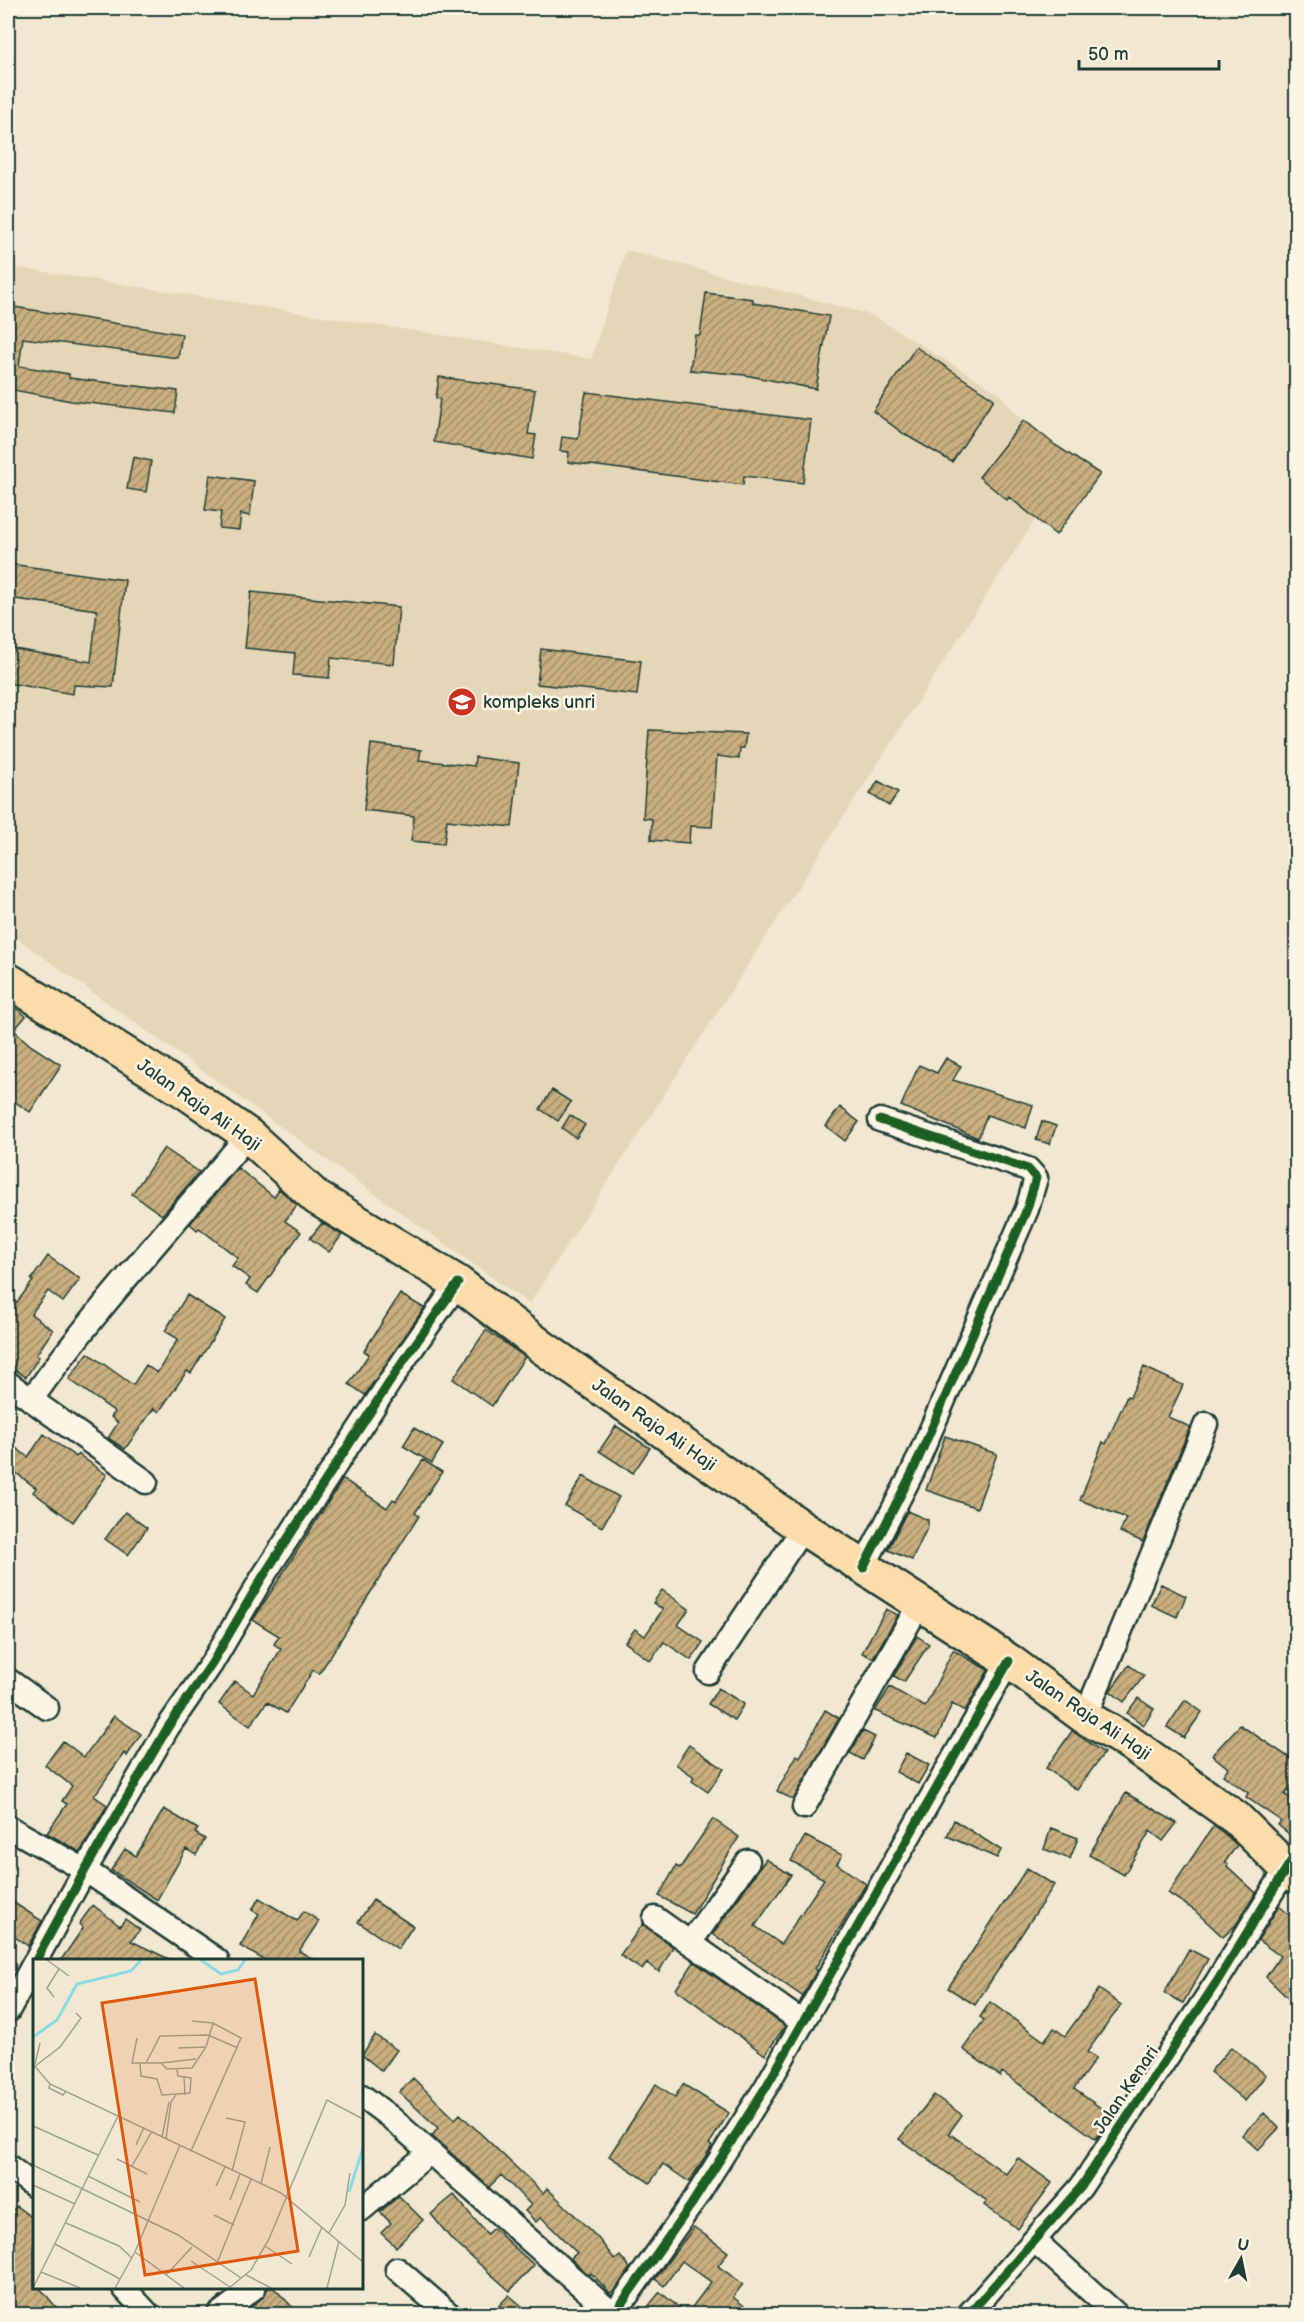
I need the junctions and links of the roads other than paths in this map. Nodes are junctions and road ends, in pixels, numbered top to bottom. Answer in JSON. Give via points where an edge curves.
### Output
{"nodes":[{"id":1,"x":8,"y":980,"type":"edge"},
{"id":2,"x":880,"y":1120,"type":"dead end"},
{"id":3,"x":248,"y":1135,"type":"junction"},
{"id":4,"x":458,"y":1283,"type":"junction"},
{"id":5,"x":8,"y":1383,"type":"edge"},
{"id":6,"x":31,"y":1400,"type":"junction"},
{"id":7,"x":1206,"y":1424,"type":"dead end"},
{"id":8,"x":146,"y":1482,"type":"dead end"},
{"id":9,"x":803,"y":1528,"type":"junction"},
{"id":10,"x":863,"y":1568,"type":"junction"},
{"id":11,"x":920,"y":1603,"type":"junction"},
{"id":12,"x":1009,"y":1661,"type":"junction"},
{"id":13,"x":708,"y":1672,"type":"dead end"},
{"id":14,"x":8,"y":1680,"type":"edge"},
{"id":15,"x":47,"y":1708,"type":"dead end"},
{"id":16,"x":1085,"y":1717,"type":"junction"},
{"id":17,"x":804,"y":1807,"type":"dead end"},
{"id":18,"x":8,"y":1827,"type":"edge"},
{"id":19,"x":748,"y":1862,"type":"dead end"},
{"id":20,"x":1294,"y":1866,"type":"edge"},
{"id":21,"x":85,"y":1870,"type":"junction"},
{"id":22,"x":654,"y":1918,"type":"dead end"},
{"id":23,"x":690,"y":1943,"type":"junction"},
{"id":24,"x":37,"y":1959,"type":"edge"},
{"id":25,"x":216,"y":1959,"type":"edge"},
{"id":26,"x":33,"y":1966,"type":"edge"},
{"id":27,"x":8,"y":2011,"type":"edge"},
{"id":28,"x":802,"y":2022,"type":"junction"},
{"id":29,"x":363,"y":2097,"type":"edge"},
{"id":30,"x":429,"y":2153,"type":"junction"},
{"id":31,"x":8,"y":2166,"type":"edge"},
{"id":32,"x":33,"y":2185,"type":"edge"},
{"id":33,"x":363,"y":2208,"type":"edge"},
{"id":34,"x":1035,"y":2241,"type":"junction"},
{"id":35,"x":398,"y":2269,"type":"dead end"},
{"id":36,"x":125,"y":2289,"type":"edge"},
{"id":37,"x":253,"y":2289,"type":"edge"},
{"id":38,"x":148,"y":2314,"type":"edge"},
{"id":39,"x":219,"y":2314,"type":"edge"},
{"id":40,"x":449,"y":2314,"type":"edge"},
{"id":41,"x":614,"y":2314,"type":"edge"},
{"id":42,"x":969,"y":2314,"type":"edge"},
{"id":43,"x":1116,"y":2314,"type":"edge"}],
"edges":[{"from":1,"to":3,"type":"main road","name":"Jalan Raja Ali Haji"},
{"from":2,"to":10,"type":"street","via":[[1028,1169],[1036,1178],[1027,1209],[942,1407]]},
{"from":3,"to":4,"type":"main road","name":"Jalan Raja Ali Haji","via":[[317,1198]]},
{"from":3,"to":6,"type":"street","via":[[68,1346]]},
{"from":4,"to":9,"type":"main road","name":"Jalan Raja Ali Haji","via":[[542,1347]]},
{"from":4,"to":21,"type":"street","via":[[262,1578],[212,1664],[168,1727]]},
{"from":5,"to":6,"type":"street"},
{"from":6,"to":8,"type":"street"},
{"from":7,"to":16,"type":"street"},
{"from":9,"to":10,"type":"main road","name":"Jalan Raja Ali Haji"},
{"from":9,"to":13,"type":"street"},
{"from":10,"to":11,"type":"main road","name":"Jalan Raja Ali Haji"},
{"from":11,"to":12,"type":"main road","name":"Jalan Raja Ali Haji"},
{"from":11,"to":17,"type":"street"},
{"from":12,"to":16,"type":"main road","name":"Jalan Raja Ali Haji"},
{"from":12,"to":28,"type":"street"},
{"from":14,"to":15,"type":"street"},
{"from":16,"to":20,"type":"main road","name":"Jalan Raja Ali Haji","via":[[1130,1743],[1236,1818]]},
{"from":18,"to":21,"type":"street"},
{"from":19,"to":23,"type":"street"},
{"from":20,"to":34,"type":"street","name":"Jalan Kenari","via":[[1081,2187]]},
{"from":21,"to":24,"type":"street"},
{"from":21,"to":25,"type":"street"},
{"from":22,"to":23,"type":"street"},
{"from":23,"to":28,"type":"street"},
{"from":26,"to":27,"type":"street"},
{"from":28,"to":41,"type":"street","via":[[691,2205]]},
{"from":29,"to":30,"type":"street"},
{"from":30,"to":33,"type":"street"},
{"from":30,"to":41,"type":"street"},
{"from":31,"to":32,"type":"street"},
{"from":34,"to":42,"type":"street","name":"Jalan Kenari"},
{"from":34,"to":43,"type":"street"},
{"from":35,"to":40,"type":"street"},
{"from":36,"to":38,"type":"street"},
{"from":37,"to":39,"type":"street"}]}
